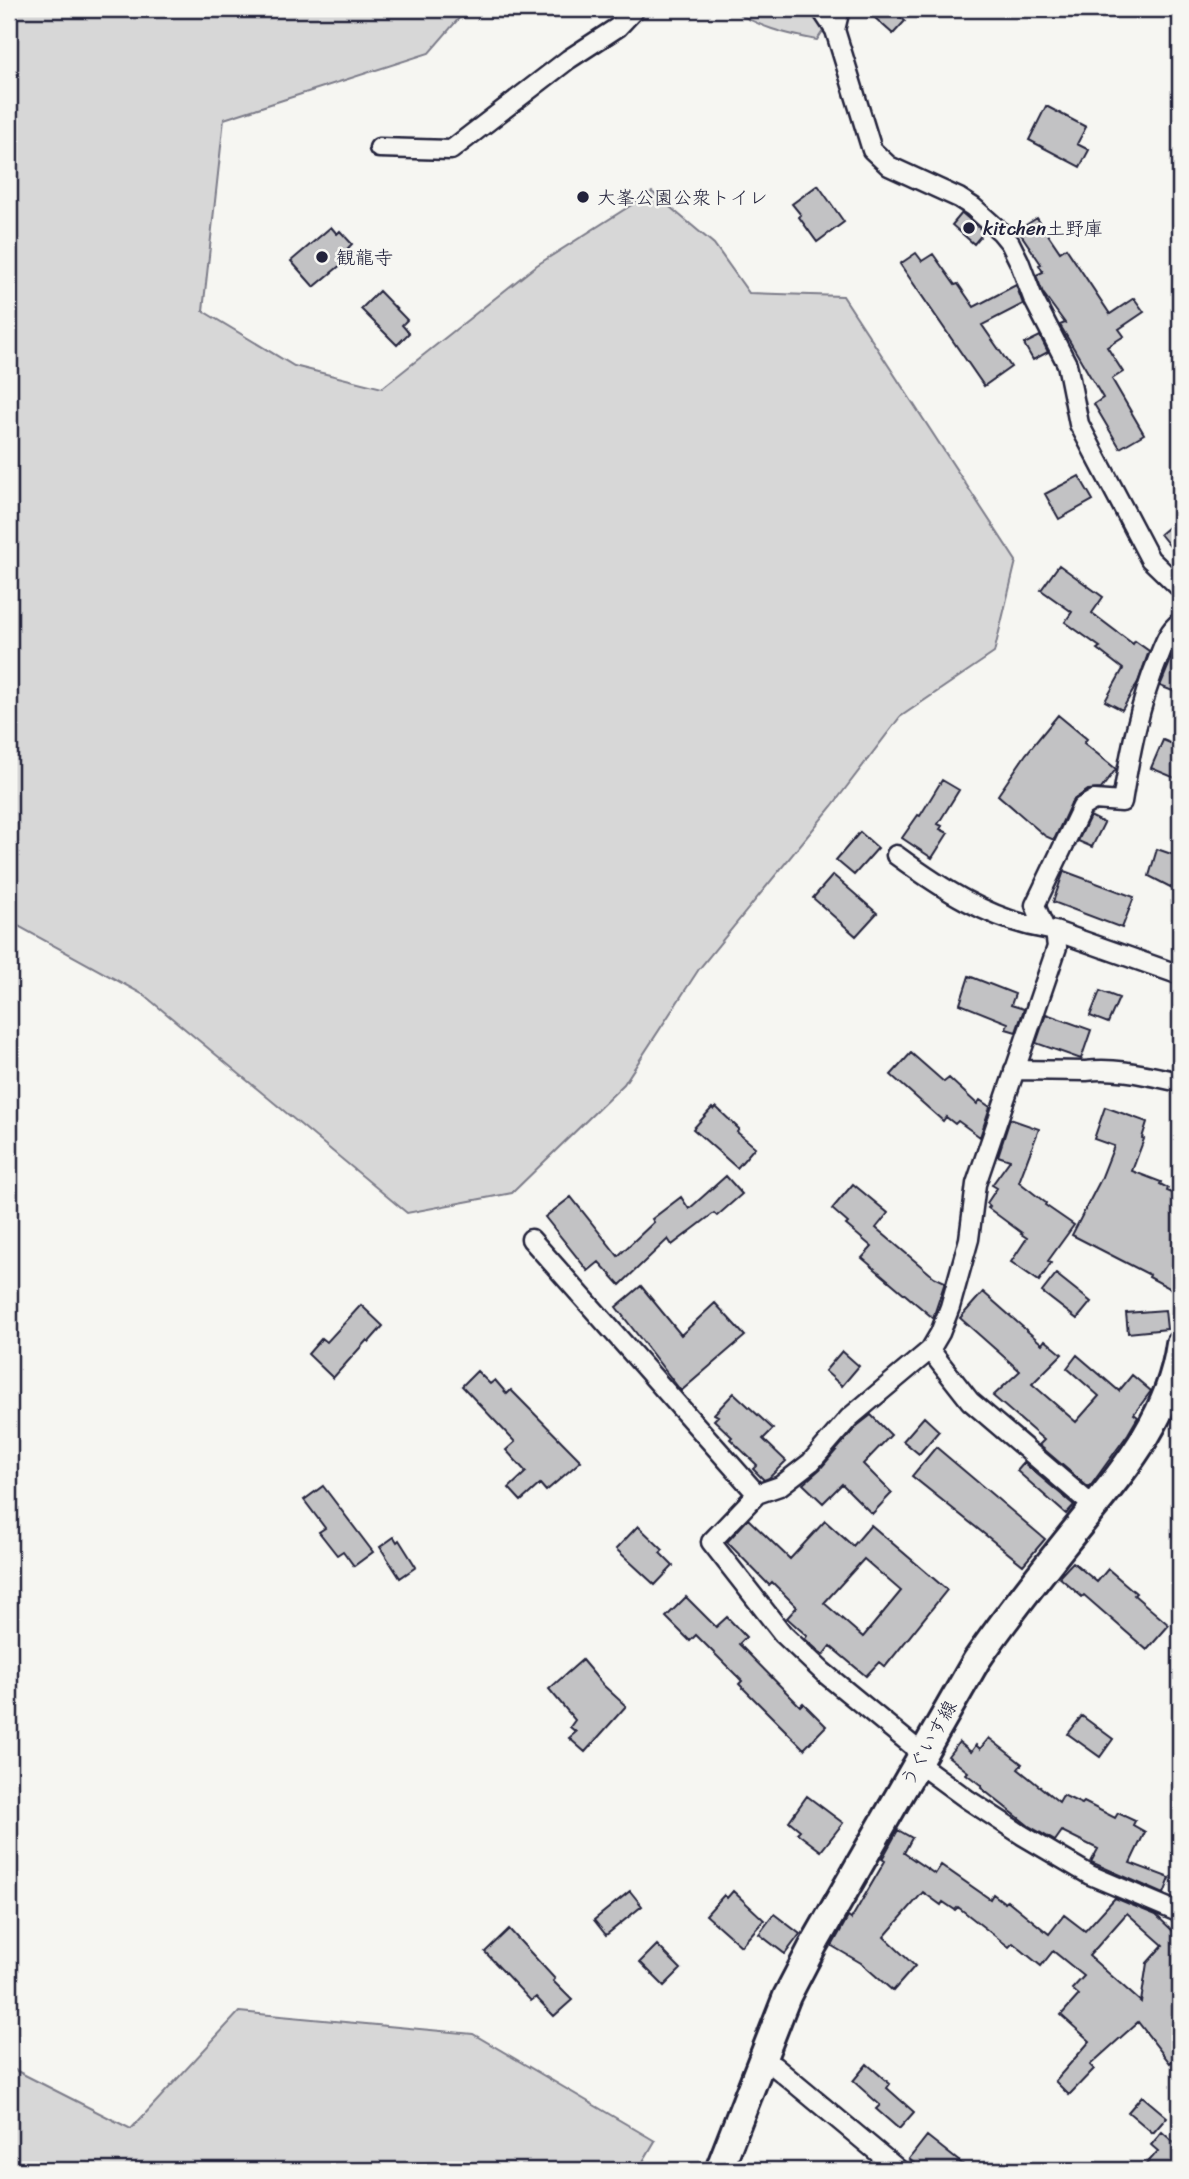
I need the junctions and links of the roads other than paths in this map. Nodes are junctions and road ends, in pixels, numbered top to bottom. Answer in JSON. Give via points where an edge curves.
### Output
{"nodes":[{"id":1,"x":635,"y":9,"type":"edge"},
{"id":2,"x":821,"y":9,"type":"edge"},
{"id":3,"x":840,"y":9,"type":"edge"},
{"id":4,"x":835,"y":30,"type":"junction"},
{"id":5,"x":379,"y":148,"type":"dead end"},
{"id":6,"x":1180,"y":588,"type":"edge"},
{"id":7,"x":1180,"y":622,"type":"edge"},
{"id":8,"x":896,"y":855,"type":"dead end"},
{"id":9,"x":1050,"y":930,"type":"junction"},
{"id":10,"x":1180,"y":975,"type":"edge"},
{"id":11,"x":1014,"y":1070,"type":"junction"},
{"id":12,"x":1180,"y":1082,"type":"edge"},
{"id":13,"x":531,"y":1239,"type":"dead end"},
{"id":14,"x":1180,"y":1344,"type":"edge"},
{"id":15,"x":930,"y":1350,"type":"junction"},
{"id":16,"x":757,"y":1494,"type":"junction"},
{"id":17,"x":1094,"y":1507,"type":"junction"},
{"id":18,"x":920,"y":1758,"type":"junction"},
{"id":19,"x":1180,"y":1911,"type":"edge"},
{"id":20,"x":760,"y":2063,"type":"junction"},
{"id":21,"x":719,"y":2170,"type":"edge"},
{"id":22,"x":899,"y":2170,"type":"edge"}],
"edges":[{"from":1,"to":5,"type":"street","via":[[618,27],[452,150]]},
{"from":2,"to":4,"type":"street"},
{"from":3,"to":4,"type":"street"},
{"from":4,"to":6,"type":"street","via":[[872,150],[890,166],[974,207],[1010,243],[1067,364],[1079,424],[1150,559]]},
{"from":7,"to":9,"type":"street","via":[[1171,629],[1145,691],[1122,802],[1094,800],[1082,807],[1035,905]]},
{"from":8,"to":9,"type":"street","via":[[984,911],[1019,925]]},
{"from":9,"to":10,"type":"street"},
{"from":9,"to":11,"type":"street","via":[[1056,947]]},
{"from":11,"to":12,"type":"street","via":[[1097,1069]]},
{"from":11,"to":15,"type":"street","via":[[976,1184],[969,1238],[950,1307]]},
{"from":13,"to":16,"type":"street"},
{"from":14,"to":17,"type":"street","name":"うぐいす線","via":[[1172,1382],[1153,1426],[1130,1464]]},
{"from":15,"to":16,"type":"street","via":[[849,1418],[811,1462],[780,1486]]},
{"from":15,"to":17,"type":"street","via":[[970,1401]]},
{"from":16,"to":18,"type":"street","via":[[711,1542],[783,1634],[913,1746]]},
{"from":17,"to":18,"type":"street","name":"うぐいす線","via":[[1003,1621]]},
{"from":18,"to":19,"type":"street","via":[[926,1769],[967,1799],[1079,1869]]},
{"from":18,"to":20,"type":"street","name":"うぐいす線","via":[[814,1944]]},
{"from":20,"to":21,"type":"street","name":"うぐいす線"},
{"from":20,"to":22,"type":"street","via":[[774,2066]]}]}
